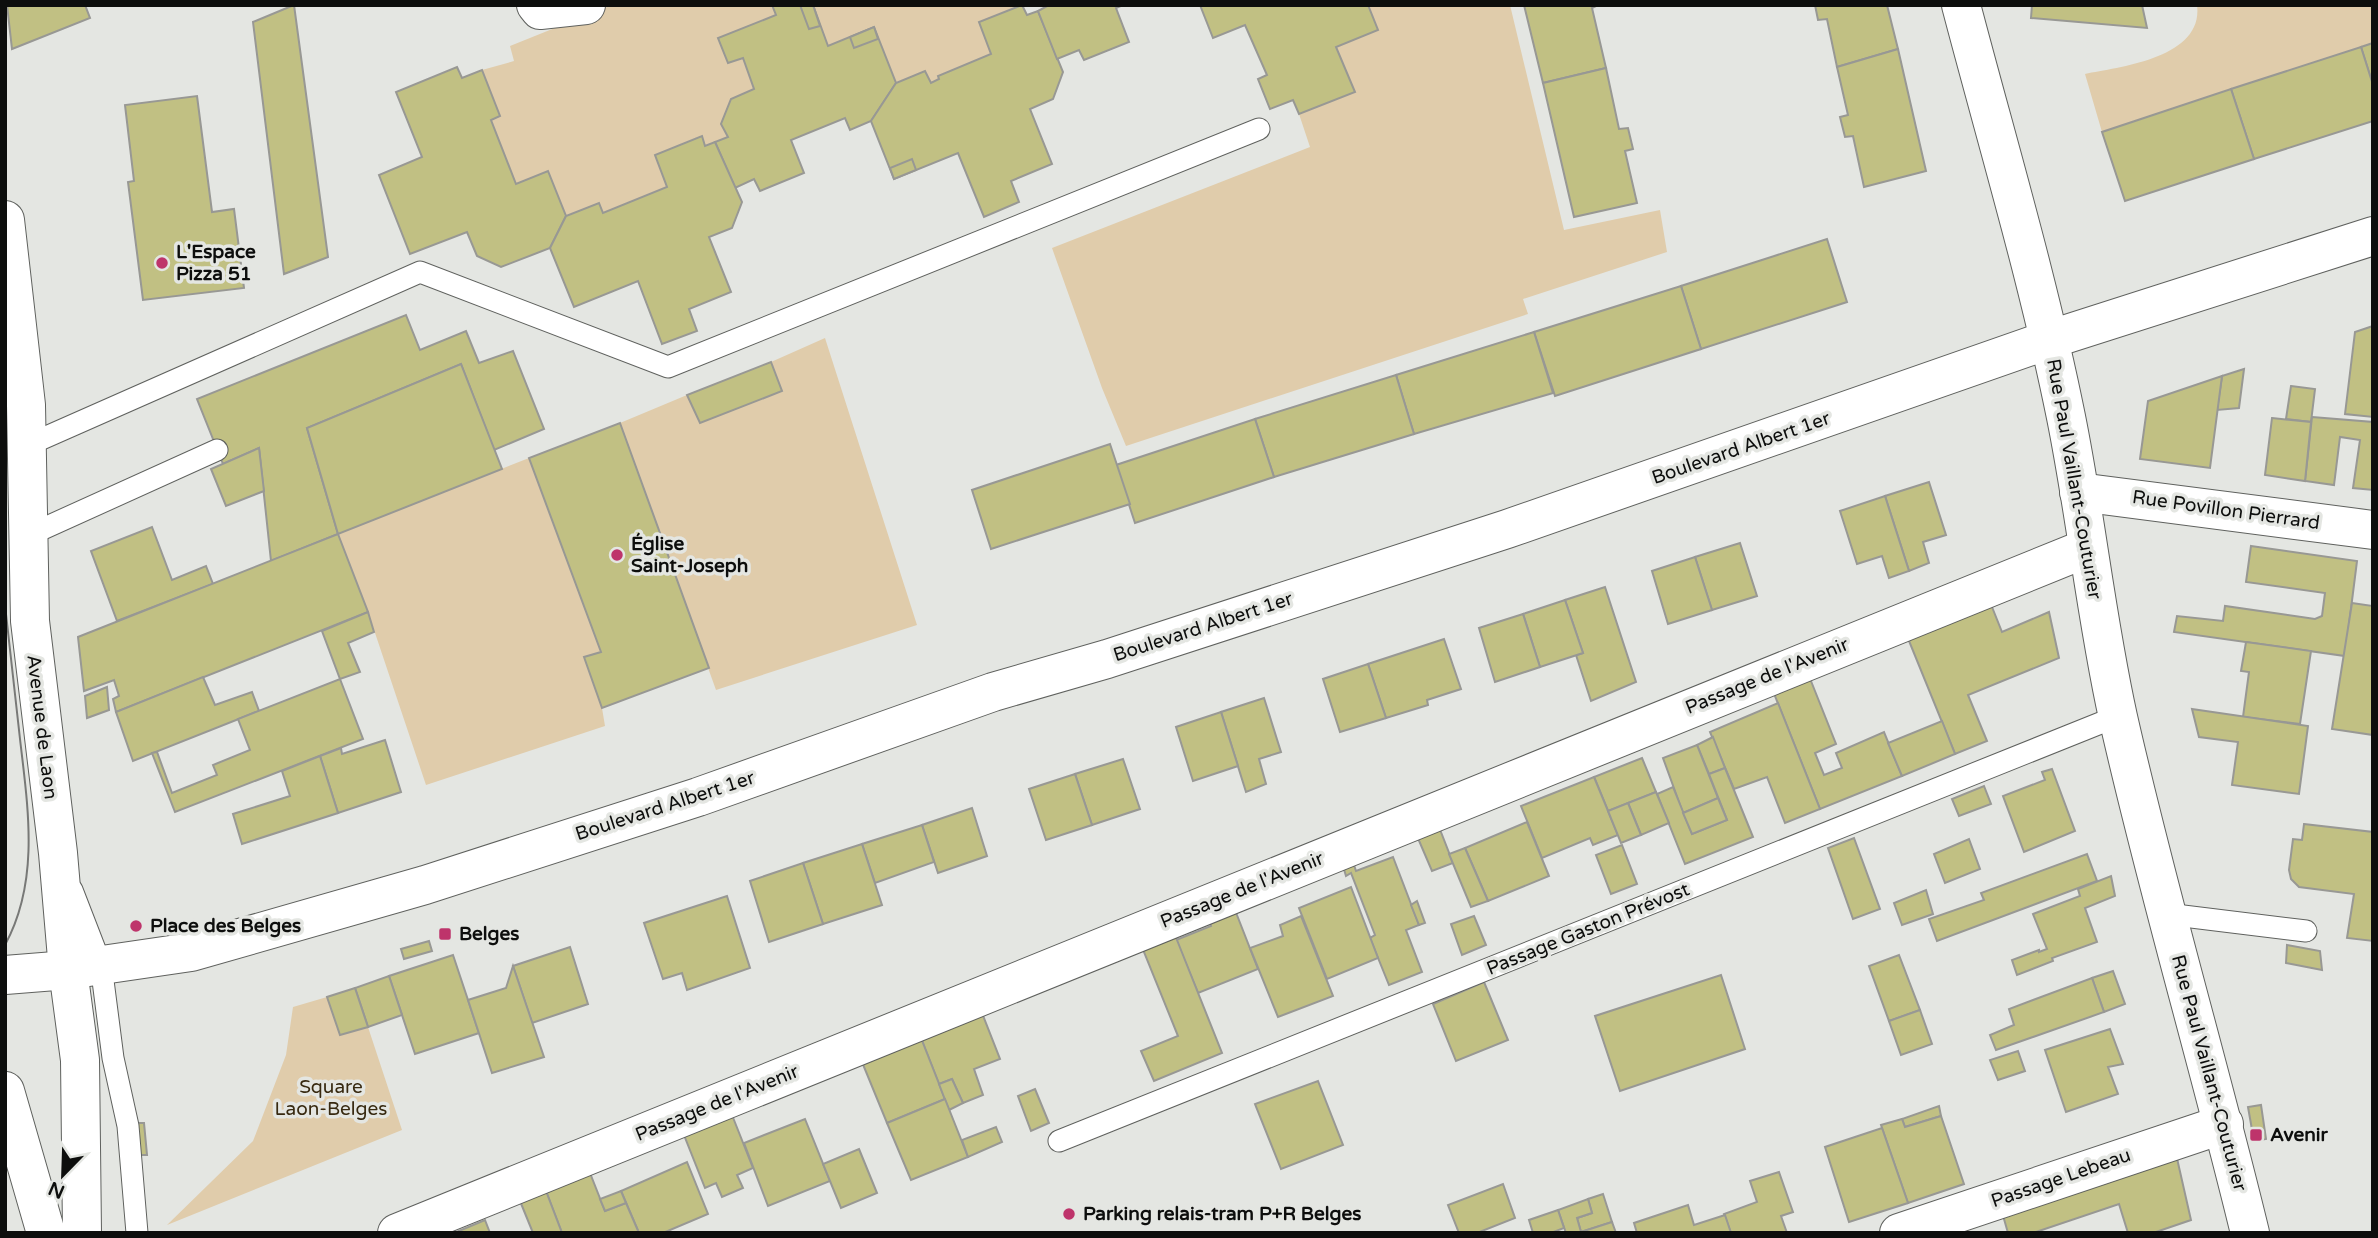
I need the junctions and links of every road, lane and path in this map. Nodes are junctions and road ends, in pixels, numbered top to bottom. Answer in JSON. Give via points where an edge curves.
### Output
{"nodes":[{"id":1,"x":536,"y":5,"type":"edge"},
{"id":2,"x":586,"y":5,"type":"edge"},
{"id":3,"x":1961,"y":5,"type":"edge"},
{"id":4,"x":1259,"y":129,"type":"dead end"},
{"id":5,"x":5,"y":220,"type":"edge"},
{"id":6,"x":2373,"y":236,"type":"edge"},
{"id":7,"x":2048,"y":340,"type":"junction"},
{"id":8,"x":28,"y":444,"type":"junction"},
{"id":9,"x":217,"y":450,"type":"dead end"},
{"id":10,"x":2079,"y":492,"type":"junction"},
{"id":11,"x":2373,"y":530,"type":"edge"},
{"id":12,"x":27,"y":536,"type":"junction"},
{"id":13,"x":2087,"y":548,"type":"junction"},
{"id":14,"x":2118,"y":716,"type":"junction"},
{"id":15,"x":2167,"y":914,"type":"junction"},
{"id":16,"x":2305,"y":931,"type":"dead end"},
{"id":17,"x":85,"y":967,"type":"junction"},
{"id":18,"x":14,"y":974,"type":"edge"},
{"id":19,"x":5,"y":1091,"type":"edge"},
{"id":20,"x":2224,"y":1124,"type":"junction"},
{"id":21,"x":1059,"y":1142,"type":"dead end"},
{"id":22,"x":46,"y":1233,"type":"edge"},
{"id":23,"x":82,"y":1233,"type":"edge"},
{"id":24,"x":137,"y":1233,"type":"edge"},
{"id":25,"x":397,"y":1233,"type":"edge"},
{"id":26,"x":1899,"y":1233,"type":"edge"},
{"id":27,"x":2250,"y":1233,"type":"edge"}],
"edges":[{"from":1,"to":2,"type":"street","via":[[540,10]]},
{"from":3,"to":7,"type":"street","name":"Rue Paul Vaillant-Couturier"},
{"from":4,"to":8,"type":"lane","via":[[668,367],[420,272]]},
{"from":5,"to":8,"type":"street","name":"Avenue de Laon"},
{"from":6,"to":7,"type":"street","name":"Boulevard Albert 1er"},
{"from":7,"to":10,"type":"street","name":"Rue Paul Vaillant-Couturier"},
{"from":7,"to":17,"type":"street","name":"Boulevard Albert 1er","via":[[1520,524],[993,692],[698,797],[425,885],[191,952]]},
{"from":8,"to":12,"type":"street","name":"Avenue de Laon"},
{"from":9,"to":12,"type":"lane"},
{"from":10,"to":11,"type":"street","name":"Rue Povillon Pierrard"},
{"from":10,"to":13,"type":"street","name":"Rue Paul Vaillant-Couturier"},
{"from":12,"to":17,"type":"street","name":"Avenue de Laon","via":[[33,655],[58,853]]},
{"from":13,"to":14,"type":"street","name":"Rue Paul Vaillant-Couturier"},
{"from":13,"to":25,"type":"street","name":"Passage de l'Avenir"},
{"from":14,"to":15,"type":"street","name":"Rue Paul Vaillant-Couturier"},
{"from":14,"to":21,"type":"lane","name":"Passage Gaston Prévost"},
{"from":15,"to":16,"type":"lane"},
{"from":15,"to":20,"type":"street","name":"Rue Paul Vaillant-Couturier"},
{"from":17,"to":18,"type":"street","name":"Boulevard Albert 1er"},
{"from":17,"to":23,"type":"street","name":"Avenue de Laon","via":[[80,1060]]},
{"from":17,"to":24,"type":"lane","via":[[128,1126]]},
{"from":19,"to":22,"type":"street"},
{"from":20,"to":26,"type":"street","name":"Passage Lebeau"},
{"from":20,"to":27,"type":"street","name":"Rue Paul Vaillant-Couturier"}]}
